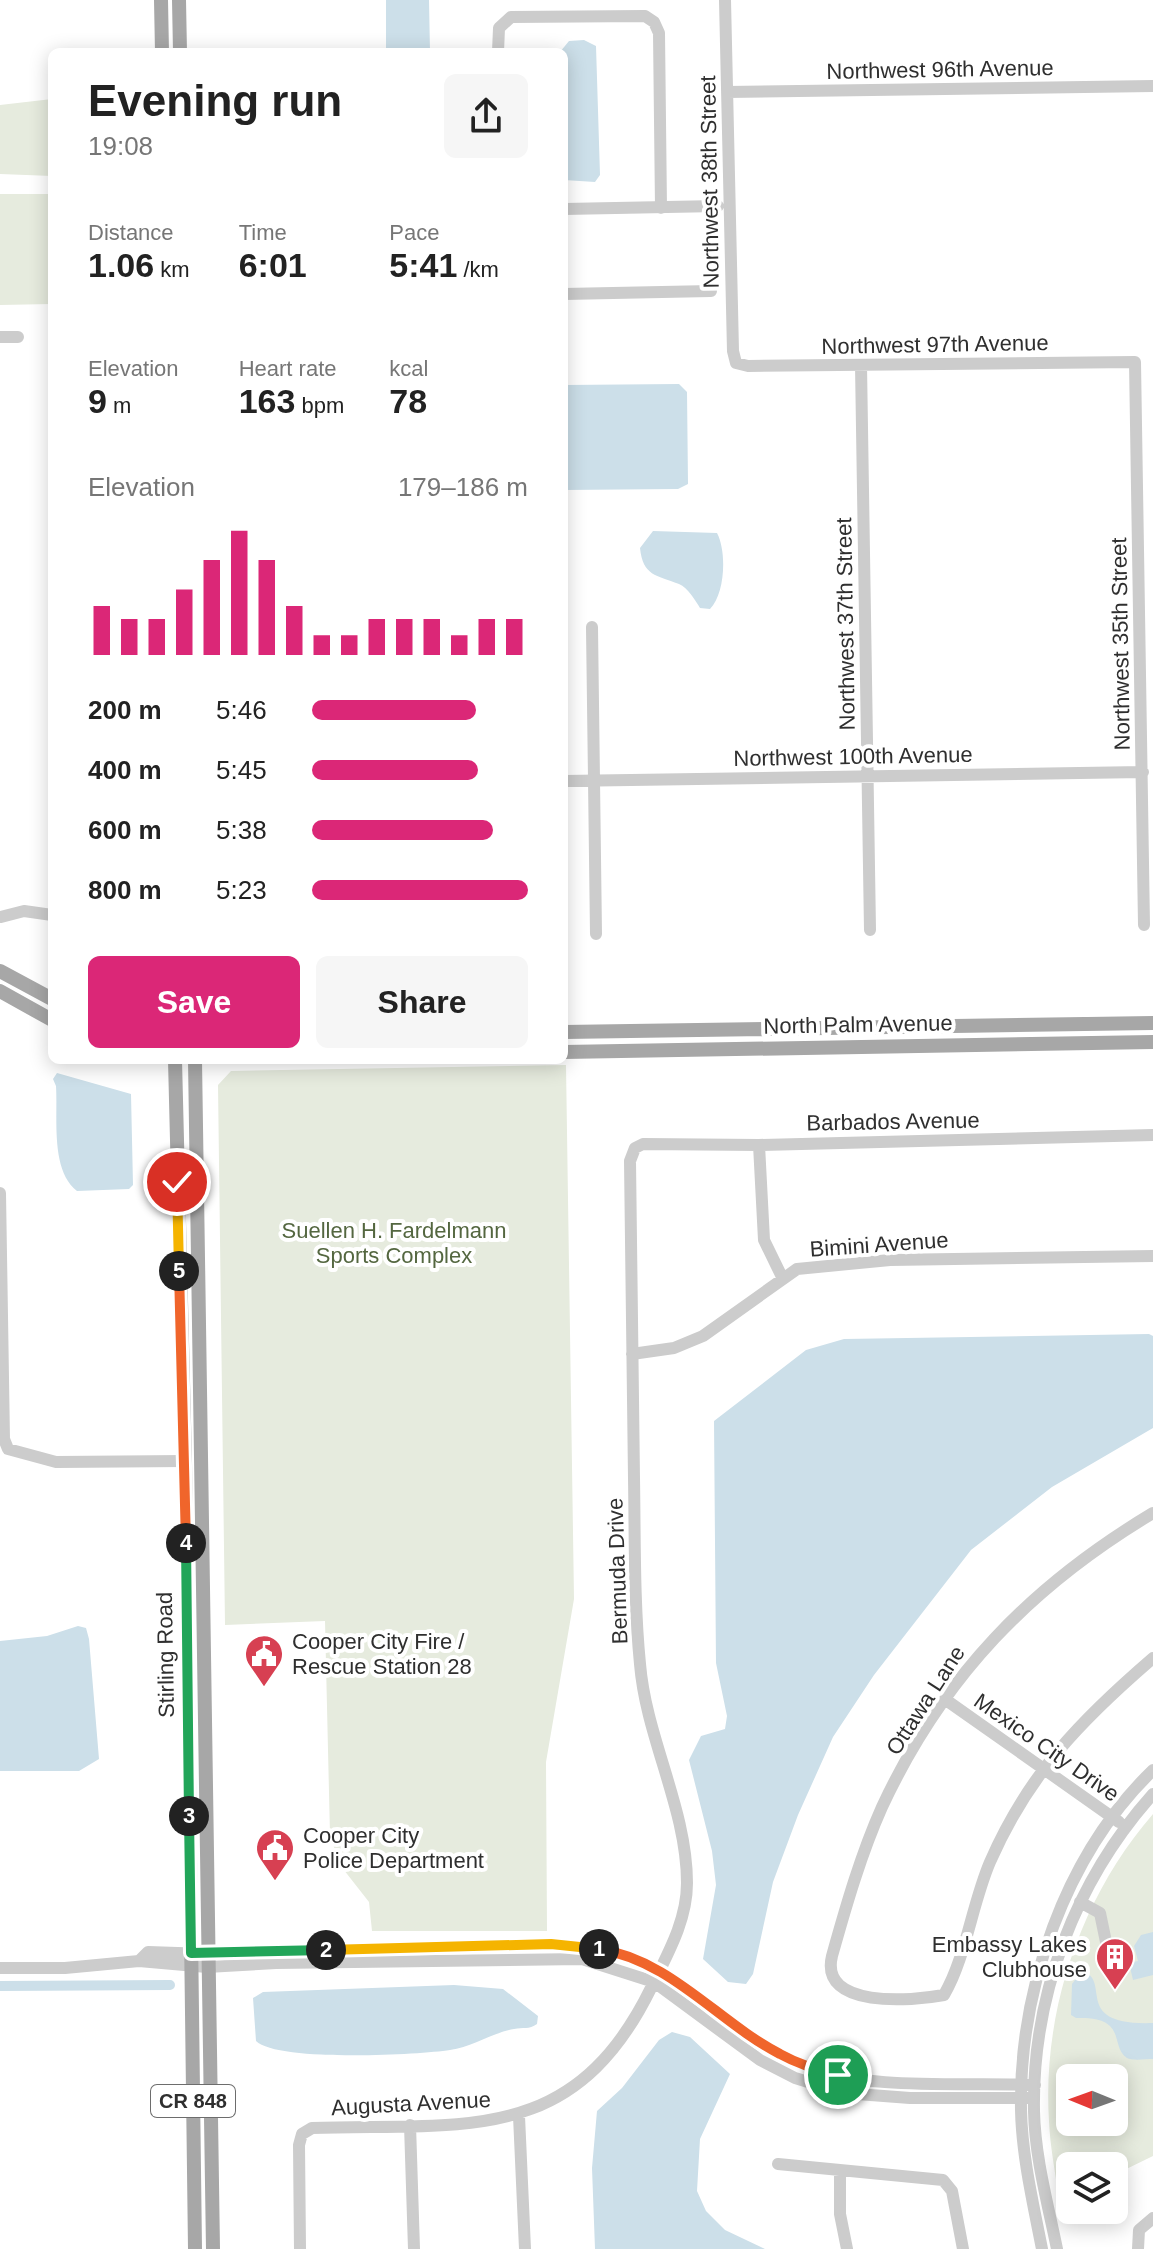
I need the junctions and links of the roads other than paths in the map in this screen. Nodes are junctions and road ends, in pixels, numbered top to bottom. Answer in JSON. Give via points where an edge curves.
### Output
{"nodes":[{"id":1,"x":161,"y":0,"type":"edge"},
{"id":2,"x":179,"y":0,"type":"edge"},
{"id":3,"x":725,"y":0,"type":"edge"},
{"id":4,"x":162,"y":48,"type":"edge"},
{"id":5,"x":180,"y":48,"type":"edge"},
{"id":6,"x":499,"y":48,"type":"edge"},
{"id":7,"x":1153,"y":86,"type":"edge"},
{"id":8,"x":727,"y":92,"type":"junction"},
{"id":9,"x":718,"y":206,"type":"dead end"},
{"id":10,"x":661,"y":208,"type":"junction"},
{"id":11,"x":568,"y":209,"type":"edge"},
{"id":12,"x":711,"y":291,"type":"dead end"},
{"id":13,"x":568,"y":294,"type":"edge"},
{"id":14,"x":0,"y":337,"type":"edge"},
{"id":15,"x":18,"y":337,"type":"dead end"},
{"id":16,"x":1135,"y":362,"type":"joint"},
{"id":17,"x":736,"y":363,"type":"joint"},
{"id":18,"x":861,"y":365,"type":"junction"},
{"id":19,"x":592,"y":627,"type":"dead end"},
{"id":20,"x":1143,"y":772,"type":"junction"},
{"id":21,"x":868,"y":776,"type":"junction"},
{"id":22,"x":593,"y":780,"type":"junction"},
{"id":23,"x":568,"y":781,"type":"edge"},
{"id":24,"x":48,"y":914,"type":"edge"},
{"id":25,"x":1,"y":917,"type":"edge"},
{"id":26,"x":1144,"y":925,"type":"dead end"},
{"id":27,"x":870,"y":930,"type":"dead end"},
{"id":28,"x":596,"y":934,"type":"dead end"},
{"id":29,"x":0,"y":971,"type":"edge"},
{"id":30,"x":0,"y":991,"type":"edge"},
{"id":31,"x":48,"y":997,"type":"edge"},
{"id":32,"x":48,"y":1018,"type":"edge"},
{"id":33,"x":1153,"y":1023,"type":"edge"},
{"id":34,"x":779,"y":1028,"type":"junction"},
{"id":35,"x":568,"y":1032,"type":"edge"},
{"id":36,"x":1153,"y":1042,"type":"edge"},
{"id":37,"x":780,"y":1047,"type":"junction"},
{"id":38,"x":568,"y":1052,"type":"edge"},
{"id":39,"x":175,"y":1064,"type":"edge"},
{"id":40,"x":195,"y":1064,"type":"edge"},
{"id":41,"x":1153,"y":1135,"type":"edge"},
{"id":42,"x":759,"y":1145,"type":"junction"},
{"id":43,"x":635,"y":1148,"type":"joint"},
{"id":44,"x":0,"y":1193,"type":"edge"},
{"id":45,"x":1153,"y":1256,"type":"edge"},
{"id":46,"x":782,"y":1277,"type":"junction"},
{"id":47,"x":1,"y":1332,"type":"edge"},
{"id":48,"x":632,"y":1354,"type":"junction"},
{"id":49,"x":185,"y":1461,"type":"junction"},
{"id":50,"x":1153,"y":1513,"type":"edge"},
{"id":51,"x":1153,"y":1658,"type":"edge"},
{"id":52,"x":946,"y":1700,"type":"junction"},
{"id":53,"x":1041,"y":1769,"type":"junction"},
{"id":54,"x":1153,"y":1770,"type":"edge"},
{"id":55,"x":1153,"y":1794,"type":"edge"},
{"id":56,"x":1113,"y":1818,"type":"junction"},
{"id":57,"x":1125,"y":1826,"type":"junction"},
{"id":58,"x":1080,"y":1902,"type":"junction"},
{"id":59,"x":1106,"y":1942,"type":"dead end"},
{"id":60,"x":199,"y":1960,"type":"junction"},
{"id":61,"x":0,"y":1968,"type":"edge"},
{"id":62,"x":657,"y":1977,"type":"junction"},
{"id":63,"x":1028,"y":2091,"type":"junction"},
{"id":64,"x":519,"y":2116,"type":"junction"},
{"id":65,"x":410,"y":2125,"type":"junction"},
{"id":66,"x":778,"y":2164,"type":"dead end"},
{"id":67,"x":840,"y":2172,"type":"junction"},
{"id":68,"x":1153,"y":2218,"type":"edge"},
{"id":69,"x":195,"y":2249,"type":"edge"},
{"id":70,"x":213,"y":2249,"type":"edge"},
{"id":71,"x":300,"y":2249,"type":"edge"},
{"id":72,"x":414,"y":2249,"type":"edge"},
{"id":73,"x":525,"y":2249,"type":"edge"},
{"id":74,"x":847,"y":2249,"type":"edge"},
{"id":75,"x":963,"y":2249,"type":"edge"},
{"id":76,"x":1042,"y":2249,"type":"edge"},
{"id":77,"x":1057,"y":2249,"type":"edge"},
{"id":78,"x":1138,"y":2249,"type":"edge"}],
"edges":[{"from":1,"to":4,"type":"main road"},
{"from":2,"to":5,"type":"main road"},
{"from":3,"to":8,"type":"street","name":"Northwest 38th Street"},
{"from":6,"to":10,"type":"street","via":[[502,23],[511,17],[645,16],[654,22],[659,33]]},
{"from":7,"to":8,"type":"street","name":"Northwest 96th Avenue"},
{"from":8,"to":17,"type":"street","name":"Northwest 38th Street"},
{"from":9,"to":10,"type":"street"},
{"from":10,"to":11,"type":"street"},
{"from":12,"to":13,"type":"street"},
{"from":14,"to":15,"type":"street"},
{"from":16,"to":18,"type":"street","name":"Northwest 97th Avenue"},
{"from":16,"to":20,"type":"street","name":"Northwest 35th Street"},
{"from":17,"to":18,"type":"street","name":"Northwest 97th Avenue"},
{"from":18,"to":21,"type":"street","name":"Northwest 37th Street"},
{"from":19,"to":22,"type":"street"},
{"from":20,"to":21,"type":"street","name":"Northwest 100th Avenue"},
{"from":20,"to":26,"type":"street","name":"Northwest 35th Street"},
{"from":21,"to":22,"type":"street","name":"Northwest 100th Avenue"},
{"from":21,"to":27,"type":"street","name":"Northwest 37th Street"},
{"from":22,"to":23,"type":"street","name":"Northwest 100th Avenue"},
{"from":22,"to":28,"type":"street"},
{"from":24,"to":25,"type":"street","via":[[24,911]]},
{"from":29,"to":31,"type":"main road"},
{"from":30,"to":32,"type":"main road"},
{"from":33,"to":34,"type":"main road","name":"North Palm Avenue"},
{"from":34,"to":35,"type":"main road","name":"North Palm Avenue"},
{"from":34,"to":37,"type":"main road"},
{"from":36,"to":37,"type":"main road","name":"North Palm Avenue"},
{"from":37,"to":38,"type":"main road","name":"North Palm Avenue"},
{"from":39,"to":49,"type":"main road","name":"Stirling Road","number":"CR 848"},
{"from":40,"to":60,"type":"main road","name":"Stirling Road","number":"CR 848"},
{"from":41,"to":42,"type":"street","name":"Barbados Avenue"},
{"from":42,"to":43,"type":"street","name":"Barbados Avenue"},
{"from":42,"to":46,"type":"street","via":[[764,1240]]},
{"from":43,"to":48,"type":"street","name":"Bermuda Drive","via":[[630,1161]]},
{"from":44,"to":47,"type":"street"},
{"from":45,"to":46,"type":"street","name":"Bimini Avenue","via":[[837,1263],[797,1269]]},
{"from":46,"to":48,"type":"street","name":"Bimini Avenue","via":[[703,1336],[674,1348]]},
{"from":47,"to":49,"type":"street","via":[[8,1449],[56,1462]]},
{"from":48,"to":62,"type":"street","name":"Bermuda Drive","via":[[640,1667],[682,1841],[687,1884],[682,1918]]},
{"from":49,"to":60,"type":"main road","name":"Stirling Road","number":"CR 848"},
{"from":50,"to":52,"type":"street","name":"Ottawa Lane","via":[[1100,1544],[1025,1605],[981,1650]]},
{"from":51,"to":53,"type":"street","via":[[1089,1713]]},
{"from":52,"to":53,"type":"street","name":"Mexico City Drive"},
{"from":52,"to":53,"type":"street","name":"Ottawa Lane","via":[[882,1807],[832,1956],[832,1979],[842,1990],[915,1999],[944,1995],[991,1860]]},
{"from":53,"to":56,"type":"street","name":"Mexico City Drive"},
{"from":54,"to":56,"type":"street"},
{"from":55,"to":57,"type":"street"},
{"from":56,"to":57,"type":"street","name":"Mexico City Drive"},
{"from":56,"to":63,"type":"street","via":[[1064,1901],[1040,1962],[1027,2030]]},
{"from":57,"to":58,"type":"street"},
{"from":58,"to":59,"type":"street","via":[[1100,1913]]},
{"from":58,"to":63,"type":"street","via":[[1054,1969]]},
{"from":60,"to":61,"type":"street","via":[[148,1952],[139,1961]]},
{"from":60,"to":62,"type":"street","via":[[570,1959]]},
{"from":60,"to":69,"type":"main road","name":"Stirling Road","number":"CR 848"},
{"from":60,"to":70,"type":"main road","name":"Stirling Road","number":"CR 848"},
{"from":62,"to":63,"type":"street","via":[[760,2060],[795,2078],[844,2093],[910,2098]]},
{"from":62,"to":64,"type":"street","name":"Augusta Avenue","via":[[633,2027],[588,2078]]},
{"from":63,"to":76,"type":"street","via":[[1023,2137]]},
{"from":63,"to":77,"type":"street"},
{"from":64,"to":65,"type":"street","name":"Augusta Avenue"},
{"from":64,"to":73,"type":"street"},
{"from":65,"to":71,"type":"street","name":"Augusta Avenue","via":[[312,2128],[302,2134]]},
{"from":65,"to":72,"type":"street"},
{"from":66,"to":67,"type":"street"},
{"from":67,"to":74,"type":"street"},
{"from":67,"to":75,"type":"street","via":[[943,2180],[952,2191]]},
{"from":68,"to":78,"type":"street","via":[[1139,2230]]}]}
